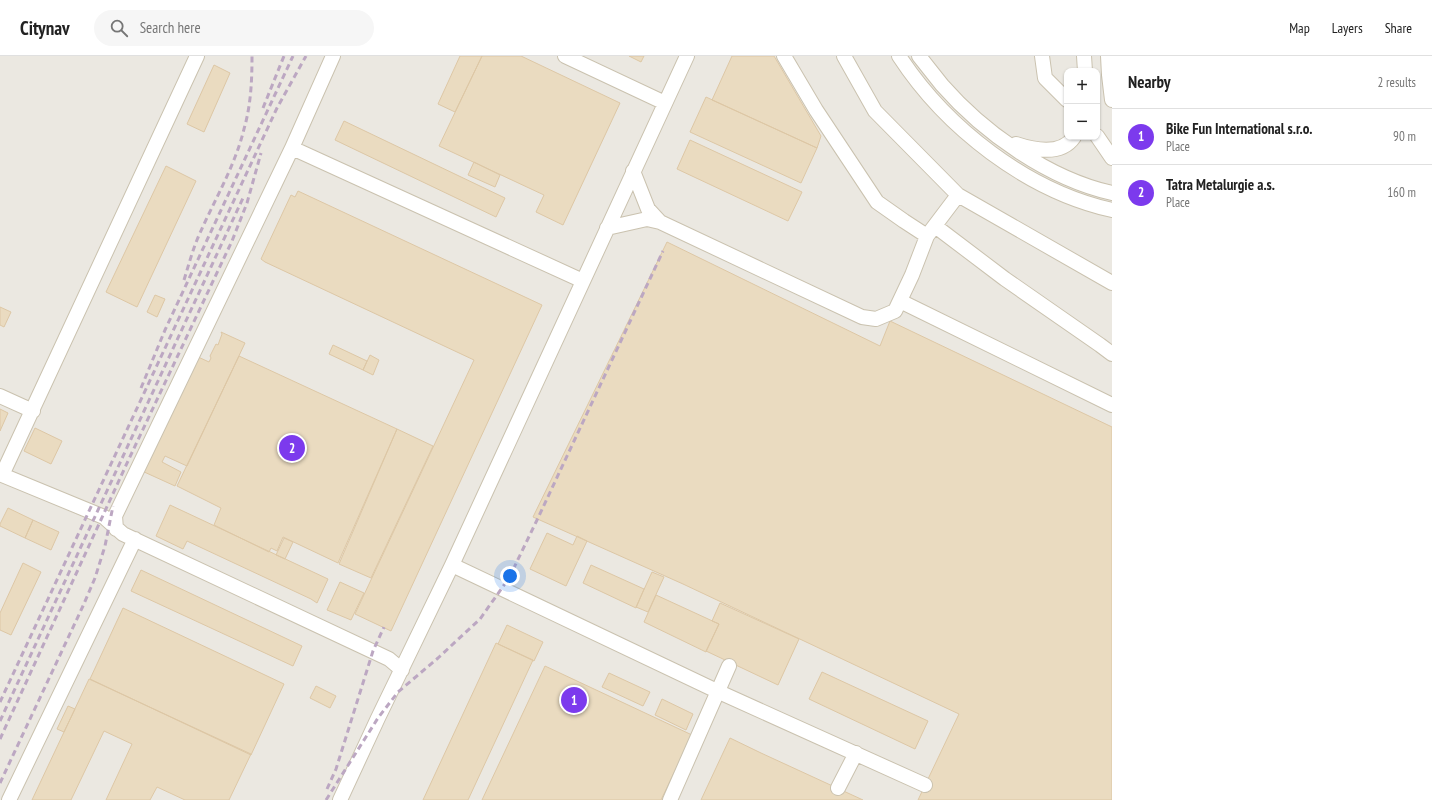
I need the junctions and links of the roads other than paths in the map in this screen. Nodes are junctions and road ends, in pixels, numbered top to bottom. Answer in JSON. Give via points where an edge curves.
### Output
{"nodes":[{"id":1,"x":197,"y":56,"type":"edge"},
{"id":2,"x":333,"y":56,"type":"edge"},
{"id":3,"x":564,"y":56,"type":"edge"},
{"id":4,"x":687,"y":56,"type":"edge"},
{"id":5,"x":784,"y":56,"type":"edge"},
{"id":6,"x":844,"y":56,"type":"edge"},
{"id":7,"x":899,"y":56,"type":"edge"},
{"id":8,"x":919,"y":56,"type":"edge"},
{"id":9,"x":1042,"y":56,"type":"edge"},
{"id":10,"x":1046,"y":56,"type":"edge"},
{"id":11,"x":1084,"y":56,"type":"edge"},
{"id":12,"x":1108,"y":56,"type":"edge"},
{"id":13,"x":1085,"y":68,"type":"edge"},
{"id":14,"x":1045,"y":78,"type":"junction"},
{"id":15,"x":1064,"y":97,"type":"edge"},
{"id":16,"x":1112,"y":100,"type":"edge"},
{"id":17,"x":665,"y":103,"type":"junction"},
{"id":18,"x":1002,"y":140,"type":"junction"},
{"id":19,"x":1072,"y":140,"type":"edge"},
{"id":20,"x":1100,"y":140,"type":"edge"},
{"id":21,"x":292,"y":148,"type":"junction"},
{"id":22,"x":1112,"y":158,"type":"edge"},
{"id":23,"x":633,"y":171,"type":"junction"},
{"id":24,"x":1112,"y":193,"type":"edge"},
{"id":25,"x":958,"y":195,"type":"junction"},
{"id":26,"x":1112,"y":210,"type":"edge"},
{"id":27,"x":660,"y":222,"type":"junction"},
{"id":28,"x":607,"y":228,"type":"junction"},
{"id":29,"x":931,"y":231,"type":"junction"},
{"id":30,"x":583,"y":281,"type":"junction"},
{"id":31,"x":1112,"y":283,"type":"edge"},
{"id":32,"x":900,"y":301,"type":"junction"},
{"id":33,"x":1112,"y":354,"type":"edge"},
{"id":34,"x":0,"y":396,"type":"edge"},
{"id":35,"x":1112,"y":405,"type":"edge"},
{"id":36,"x":33,"y":411,"type":"junction"},
{"id":37,"x":1,"y":477,"type":"edge"},
{"id":38,"x":116,"y":529,"type":"junction"},
{"id":39,"x":135,"y":539,"type":"junction"},
{"id":40,"x":452,"y":565,"type":"junction"},
{"id":41,"x":729,"y":666,"type":"dead end"},
{"id":42,"x":402,"y":670,"type":"junction"},
{"id":43,"x":718,"y":692,"type":"junction"},
{"id":44,"x":856,"y":753,"type":"junction"},
{"id":45,"x":925,"y":785,"type":"dead end"},
{"id":46,"x":838,"y":788,"type":"dead end"},
{"id":47,"x":9,"y":800,"type":"edge"},
{"id":48,"x":340,"y":800,"type":"edge"},
{"id":49,"x":670,"y":800,"type":"edge"}],
"edges":[{"from":1,"to":36,"type":"street"},
{"from":2,"to":21,"type":"street"},
{"from":3,"to":17,"type":"street"},
{"from":4,"to":17,"type":"street"},
{"from":5,"to":29,"type":"street","via":[[816,110],[877,202],[904,222]]},
{"from":6,"to":25,"type":"street","via":[[875,111]]},
{"from":7,"to":26,"type":"street","via":[[930,97],[960,127],[992,153],[1026,176],[1061,194]]},
{"from":8,"to":18,"type":"street","via":[[943,86]]},
{"from":9,"to":14,"type":"street"},
{"from":10,"to":14,"type":"street"},
{"from":11,"to":13,"type":"street"},
{"from":12,"to":16,"type":"street"},
{"from":14,"to":15,"type":"street"},
{"from":17,"to":23,"type":"street"},
{"from":18,"to":19,"type":"street","via":[[1042,150],[1057,148]]},
{"from":18,"to":24,"type":"street","via":[[1068,179]]},
{"from":20,"to":22,"type":"street"},
{"from":21,"to":30,"type":"street"},
{"from":21,"to":38,"type":"street","via":[[115,516]]},
{"from":23,"to":27,"type":"street","via":[[648,209]]},
{"from":23,"to":28,"type":"street"},
{"from":25,"to":29,"type":"street"},
{"from":25,"to":31,"type":"street"},
{"from":27,"to":28,"type":"street","via":[[648,219]]},
{"from":27,"to":32,"type":"street","via":[[862,317],[876,319],[895,311]]},
{"from":28,"to":30,"type":"street"},
{"from":29,"to":32,"type":"street"},
{"from":29,"to":33,"type":"street","via":[[976,258]]},
{"from":30,"to":40,"type":"street"},
{"from":32,"to":35,"type":"street"},
{"from":34,"to":36,"type":"street"},
{"from":36,"to":37,"type":"street"},
{"from":37,"to":38,"type":"street","via":[[104,517]]},
{"from":38,"to":39,"type":"street"},
{"from":39,"to":42,"type":"street","via":[[384,656]]},
{"from":39,"to":47,"type":"street"},
{"from":40,"to":42,"type":"street"},
{"from":40,"to":43,"type":"street"},
{"from":41,"to":43,"type":"street"},
{"from":42,"to":48,"type":"street"},
{"from":43,"to":44,"type":"street"},
{"from":43,"to":49,"type":"street"},
{"from":44,"to":45,"type":"street"},
{"from":44,"to":46,"type":"street"}]}
